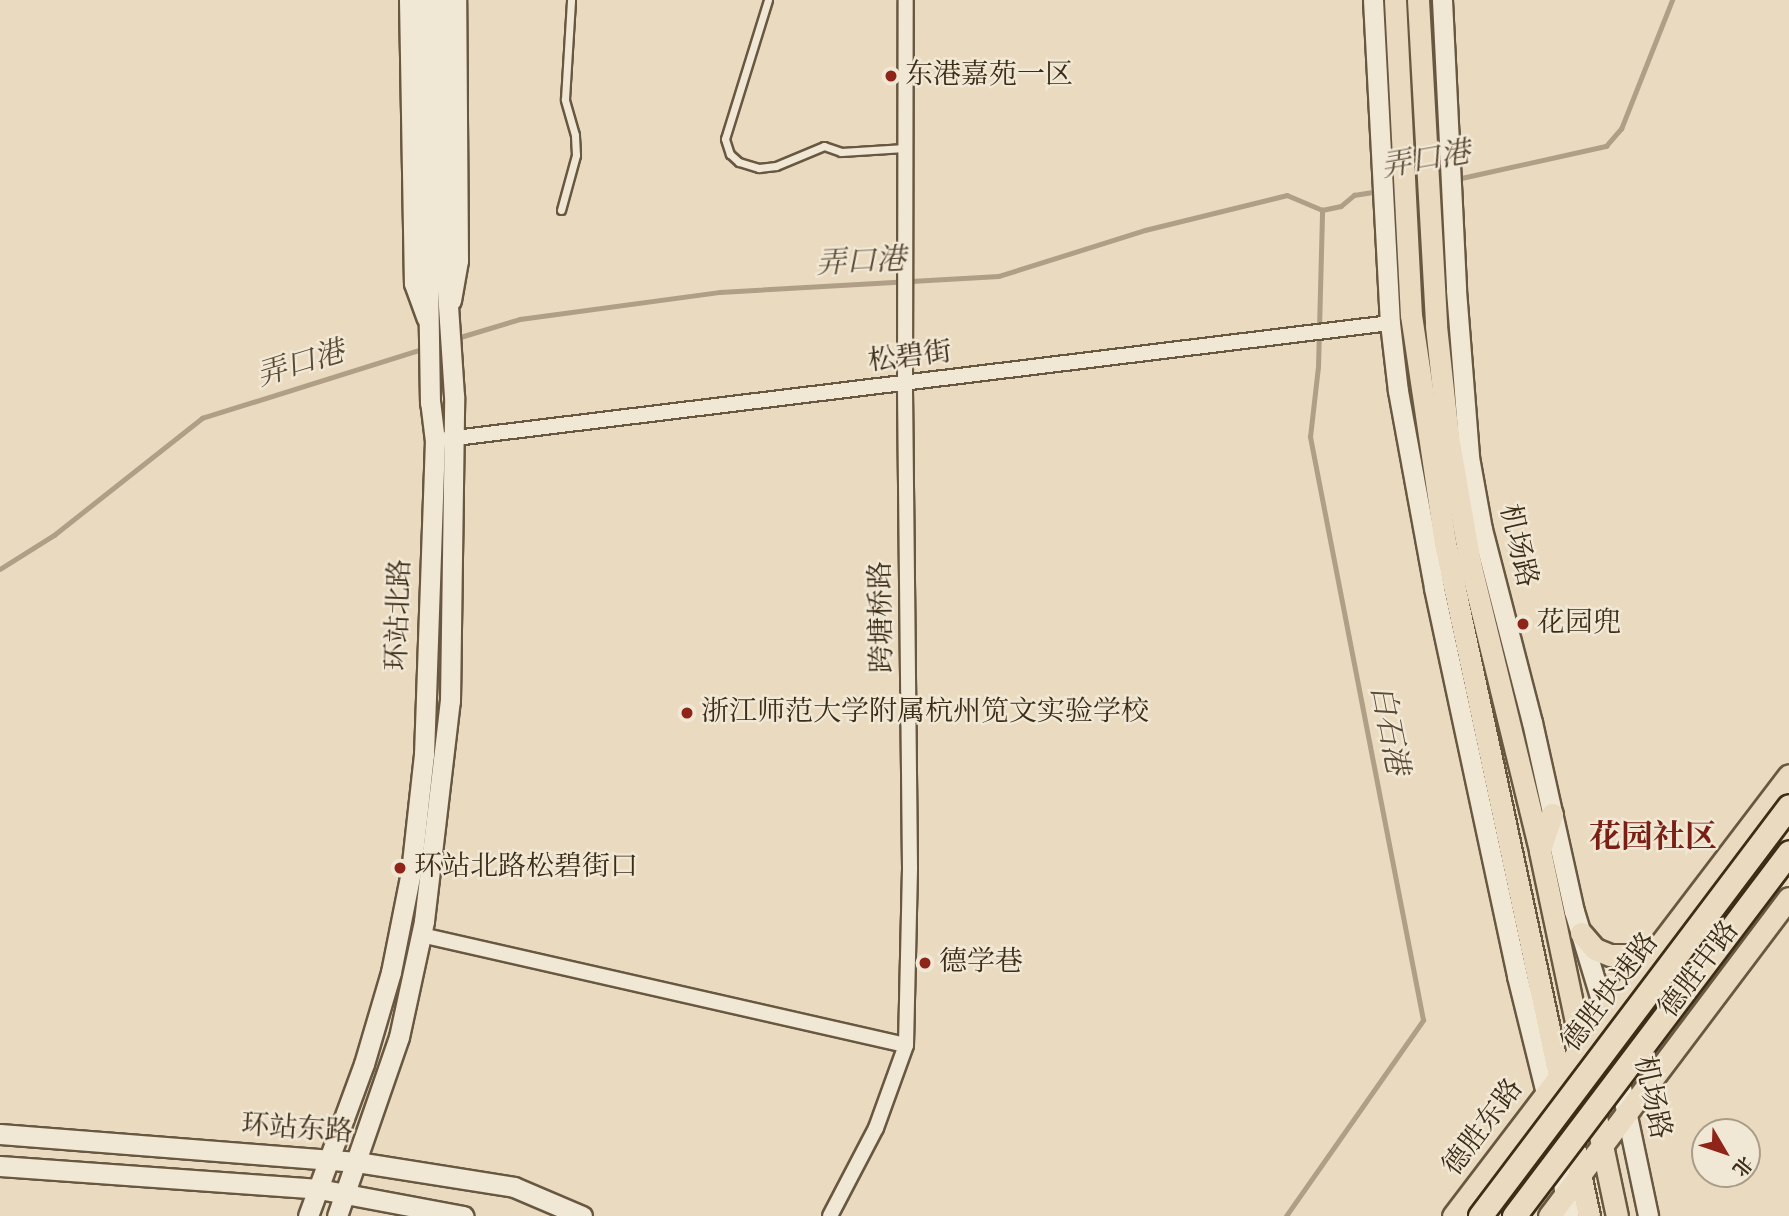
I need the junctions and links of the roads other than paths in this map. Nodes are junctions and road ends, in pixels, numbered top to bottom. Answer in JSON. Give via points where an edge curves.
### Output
{"nodes":[{"id":1,"x":409,"y":0,"type":"edge"},
{"id":2,"x":424,"y":0,"type":"edge"},
{"id":3,"x":440,"y":0,"type":"edge"},
{"id":4,"x":457,"y":0,"type":"edge"},
{"id":5,"x":571,"y":0,"type":"edge"},
{"id":6,"x":768,"y":0,"type":"edge"},
{"id":7,"x":906,"y":0,"type":"edge"},
{"id":8,"x":1373,"y":0,"type":"edge"},
{"id":9,"x":1395,"y":0,"type":"edge"},
{"id":10,"x":1418,"y":0,"type":"edge"},
{"id":11,"x":1442,"y":0,"type":"edge"},
{"id":12,"x":906,"y":148,"type":"junction"},
{"id":13,"x":561,"y":210,"type":"dead end"},
{"id":14,"x":1445,"y":289,"type":"junction"},
{"id":15,"x":450,"y":311,"type":"junction"},
{"id":16,"x":428,"y":322,"type":"junction"},
{"id":17,"x":1390,"y":323,"type":"junction"},
{"id":18,"x":905,"y":383,"type":"junction"},
{"id":19,"x":444,"y":440,"type":"junction"},
{"id":20,"x":1474,"y":727,"type":"junction"},
{"id":21,"x":1789,"y":775,"type":"edge"},
{"id":22,"x":1789,"y":807,"type":"edge"},
{"id":23,"x":1552,"y":814,"type":"junction"},
{"id":24,"x":1540,"y":851,"type":"junction"},
{"id":25,"x":1789,"y":852,"type":"edge"},
{"id":26,"x":1789,"y":898,"type":"edge"},
{"id":27,"x":1581,"y":933,"type":"junction"},
{"id":28,"x":421,"y":935,"type":"junction"},
{"id":29,"x":1663,"y":941,"type":"junction"},
{"id":30,"x":1606,"y":1016,"type":"junction"},
{"id":31,"x":906,"y":1045,"type":"junction"},
{"id":32,"x":1583,"y":1046,"type":"junction"},
{"id":33,"x":1560,"y":1074,"type":"junction"},
{"id":34,"x":1546,"y":1093,"type":"junction"},
{"id":35,"x":1626,"y":1115,"type":"junction"},
{"id":36,"x":0,"y":1134,"type":"edge"},
{"id":37,"x":1601,"y":1149,"type":"junction"},
{"id":38,"x":329,"y":1161,"type":"junction"},
{"id":39,"x":357,"y":1162,"type":"junction"},
{"id":40,"x":0,"y":1166,"type":"edge"},
{"id":41,"x":1580,"y":1176,"type":"junction"},
{"id":42,"x":319,"y":1189,"type":"junction"},
{"id":43,"x":347,"y":1194,"type":"junction"},
{"id":44,"x":1567,"y":1206,"type":"edge"},
{"id":45,"x":308,"y":1216,"type":"edge"},
{"id":46,"x":337,"y":1216,"type":"edge"},
{"id":47,"x":463,"y":1216,"type":"edge"},
{"id":48,"x":582,"y":1216,"type":"edge"},
{"id":49,"x":830,"y":1216,"type":"edge"},
{"id":50,"x":1453,"y":1216,"type":"edge"},
{"id":51,"x":1480,"y":1216,"type":"edge"},
{"id":52,"x":1514,"y":1216,"type":"edge"},
{"id":53,"x":1549,"y":1216,"type":"edge"},
{"id":54,"x":1589,"y":1216,"type":"edge"},
{"id":55,"x":1617,"y":1216,"type":"edge"},
{"id":56,"x":1648,"y":1216,"type":"edge"}],
"edges":[{"from":1,"to":16,"type":"street","via":[[414,284]]},
{"from":2,"to":16,"type":"main road","name":"环站北路"},
{"from":3,"to":15,"type":"main road","name":"环站北路","via":[[443,229]]},
{"from":4,"to":15,"type":"street","via":[[459,261]]},
{"from":5,"to":13,"type":"lane","via":[[565,99],[576,155]]},
{"from":6,"to":12,"type":"lane","via":[[725,139],[730,155],[760,168],[824,146],[841,152]]},
{"from":7,"to":12,"type":"street","name":"跨塘桥路"},
{"from":8,"to":17,"type":"main road"},
{"from":9,"to":20,"type":"main road","via":[[1411,315]]},
{"from":10,"to":14,"type":"main road","name":"机场路","via":[[1429,224]]},
{"from":11,"to":14,"type":"main road","name":"机场路","via":[[1452,223]]},
{"from":12,"to":18,"type":"street","name":"跨塘桥路"},
{"from":14,"to":23,"type":"main road","name":"机场路","via":[[1482,529]]},
{"from":14,"to":24,"type":"main road","name":"机场路","via":[[1436,326],[1448,437],[1470,564]]},
{"from":15,"to":19,"type":"main road","name":"环站北路","via":[[454,396]]},
{"from":16,"to":19,"type":"main road","name":"环站北路","via":[[430,403]]},
{"from":17,"to":18,"type":"street","name":"松碧街"},
{"from":17,"to":20,"type":"main road","via":[[1402,417]]},
{"from":18,"to":19,"type":"street","name":"松碧街"},
{"from":18,"to":31,"type":"street","name":"跨塘桥路","via":[[911,867]]},
{"from":19,"to":28,"type":"main road","name":"环站北路","via":[[450,701]]},
{"from":19,"to":38,"type":"main road","name":"环站北路","via":[[424,755],[411,872],[391,972]]},
{"from":20,"to":33,"type":"main road"},
{"from":20,"to":34,"type":"main road"},
{"from":21,"to":29,"type":"main road","name":"德胜中路"},
{"from":22,"to":51,"type":"highway","name":"德胜快速路","bridge":true},
{"from":23,"to":24,"type":"main road"},
{"from":23,"to":27,"type":"main road","name":"机场路"},
{"from":24,"to":32,"type":"main road","name":"机场路"},
{"from":25,"to":52,"type":"highway","name":"德胜快速路","bridge":true},
{"from":26,"to":35,"type":"main road","name":"德胜中路"},
{"from":27,"to":29,"type":"main road","via":[[1595,949],[1628,958],[1643,955]]},
{"from":27,"to":30,"type":"main road","name":"机场路"},
{"from":28,"to":31,"type":"street"},
{"from":28,"to":39,"type":"main road","name":"环站北路","via":[[399,1037]]},
{"from":29,"to":30,"type":"main road","name":"德胜中路"},
{"from":30,"to":32,"type":"main road","name":"德胜中路"},
{"from":30,"to":35,"type":"main road","name":"机场路"},
{"from":31,"to":49,"type":"street","name":"跨塘桥路","via":[[876,1128]]},
{"from":32,"to":33,"type":"main road","name":"德胜中路"},
{"from":32,"to":37,"type":"main road","name":"机场路"},
{"from":33,"to":34,"type":"main road","name":"德胜东路"},
{"from":33,"to":41,"type":"main road"},
{"from":34,"to":44,"type":"main road"},
{"from":34,"to":50,"type":"main road","name":"德胜东路"},
{"from":35,"to":37,"type":"main road","name":"德胜中路"},
{"from":35,"to":56,"type":"main road","name":"机场路"},
{"from":36,"to":38,"type":"main road","name":"环站东路"},
{"from":37,"to":41,"type":"main road","name":"德胜中路"},
{"from":37,"to":55,"type":"main road","name":"机场路"},
{"from":38,"to":39,"type":"main road","name":"环站东路"},
{"from":38,"to":42,"type":"main road","name":"环站北路"},
{"from":39,"to":43,"type":"main road","name":"环站北路"},
{"from":39,"to":48,"type":"main road","name":"环站东路","via":[[514,1187]]},
{"from":40,"to":42,"type":"main road","name":"环站东路"},
{"from":41,"to":44,"type":"main road"},
{"from":41,"to":54,"type":"main road"},
{"from":42,"to":43,"type":"main road","name":"环站东路"},
{"from":42,"to":45,"type":"main road","name":"环站北路"},
{"from":43,"to":46,"type":"main road","name":"环站北路"},
{"from":43,"to":47,"type":"main road","name":"环站东路"},
{"from":44,"to":53,"type":"main road"}]}
